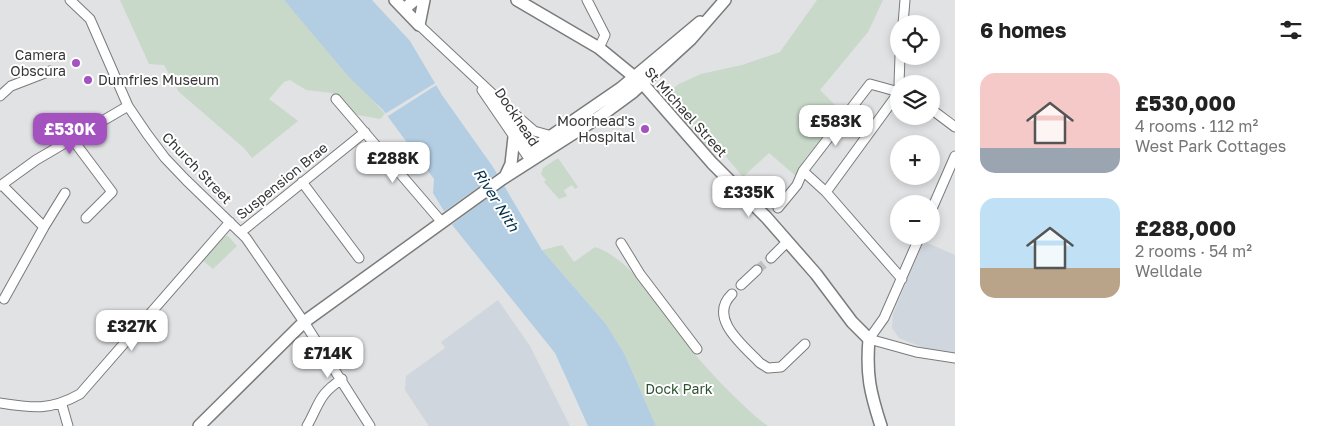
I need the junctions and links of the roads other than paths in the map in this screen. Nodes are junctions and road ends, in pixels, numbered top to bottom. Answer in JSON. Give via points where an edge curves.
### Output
{"nodes":[{"id":1,"x":70,"y":0,"type":"edge"},
{"id":2,"x":395,"y":0,"type":"edge"},
{"id":3,"x":415,"y":0,"type":"edge"},
{"id":4,"x":424,"y":0,"type":"edge"},
{"id":5,"x":517,"y":0,"type":"edge"},
{"id":6,"x":588,"y":0,"type":"edge"},
{"id":7,"x":725,"y":0,"type":"edge"},
{"id":8,"x":905,"y":0,"type":"edge"},
{"id":9,"x":404,"y":9,"type":"junction"},
{"id":10,"x":904,"y":15,"type":"edge"},
{"id":11,"x":419,"y":24,"type":"junction"},
{"id":12,"x":599,"y":48,"type":"junction"},
{"id":13,"x":50,"y":71,"type":"dead end"},
{"id":14,"x":476,"y":79,"type":"junction"},
{"id":15,"x":638,"y":80,"type":"junction"},
{"id":16,"x":890,"y":90,"type":"edge"},
{"id":17,"x":0,"y":96,"type":"edge"},
{"id":18,"x":336,"y":99,"type":"dead end"},
{"id":19,"x":500,"y":101,"type":"junction"},
{"id":20,"x":890,"y":104,"type":"edge"},
{"id":21,"x":128,"y":106,"type":"junction"},
{"id":22,"x":940,"y":116,"type":"edge"},
{"id":23,"x":955,"y":127,"type":"edge"},
{"id":24,"x":365,"y":132,"type":"junction"},
{"id":25,"x":552,"y":136,"type":"junction"},
{"id":26,"x":514,"y":138,"type":"junction"},
{"id":27,"x":72,"y":140,"type":"junction"},
{"id":28,"x":955,"y":156,"type":"edge"},
{"id":29,"x":530,"y":160,"type":"junction"},
{"id":30,"x":803,"y":171,"type":"junction"},
{"id":31,"x":504,"y":178,"type":"junction"},
{"id":32,"x":302,"y":182,"type":"junction"},
{"id":33,"x":1,"y":185,"type":"edge"},
{"id":34,"x":826,"y":192,"type":"junction"},
{"id":35,"x":65,"y":193,"type":"dead end"},
{"id":36,"x":938,"y":195,"type":"edge"},
{"id":37,"x":778,"y":208,"type":"dead end"},
{"id":38,"x":86,"y":218,"type":"dead end"},
{"id":39,"x":440,"y":220,"type":"dead end"},
{"id":40,"x":230,"y":222,"type":"junction"},
{"id":41,"x":44,"y":227,"type":"junction"},
{"id":42,"x":241,"y":232,"type":"junction"},
{"id":43,"x":787,"y":242,"type":"junction"},
{"id":44,"x":621,"y":243,"type":"dead end"},
{"id":45,"x":916,"y":245,"type":"edge"},
{"id":46,"x":359,"y":258,"type":"dead end"},
{"id":47,"x":771,"y":258,"type":"tunnel mouth"},
{"id":48,"x":758,"y":270,"type":"tunnel mouth"},
{"id":49,"x":902,"y":279,"type":"junction"},
{"id":50,"x":741,"y":285,"type":"dead end"},
{"id":51,"x":732,"y":294,"type":"dead end"},
{"id":52,"x":4,"y":300,"type":"dead end"},
{"id":53,"x":304,"y":322,"type":"junction"},
{"id":54,"x":869,"y":339,"type":"junction"},
{"id":55,"x":805,"y":344,"type":"dead end"},
{"id":56,"x":697,"y":349,"type":"dead end"},
{"id":57,"x":955,"y":358,"type":"edge"},
{"id":58,"x":342,"y":380,"type":"junction"},
{"id":59,"x":0,"y":403,"type":"edge"},
{"id":60,"x":62,"y":404,"type":"junction"},
{"id":61,"x":68,"y":426,"type":"edge"},
{"id":62,"x":199,"y":426,"type":"edge"},
{"id":63,"x":307,"y":426,"type":"edge"},
{"id":64,"x":370,"y":426,"type":"edge"},
{"id":65,"x":880,"y":426,"type":"edge"}],
"edges":[{"from":1,"to":21,"type":"street","name":"Church Street","via":[[90,19]]},
{"from":2,"to":9,"type":"main road"},
{"from":3,"to":9,"type":"main road"},
{"from":4,"to":11,"type":"main road"},
{"from":5,"to":12,"type":"main road","name":"St Michael Street"},
{"from":6,"to":12,"type":"street","via":[[605,35]]},
{"from":7,"to":15,"type":"main road","via":[[691,39]]},
{"from":8,"to":10,"type":"street"},
{"from":9,"to":11,"type":"main road"},
{"from":11,"to":14,"type":"street","name":"Dockhead"},
{"from":12,"to":15,"type":"main road","name":"St Michael Street"},
{"from":13,"to":17,"type":"street","via":[[11,86]]},
{"from":14,"to":19,"type":"street","name":"Dockhead"},
{"from":14,"to":26,"type":"street","name":"Dockhead"},
{"from":15,"to":25,"type":"main road"},
{"from":15,"to":29,"type":"main road","via":[[599,117]]},
{"from":15,"to":43,"type":"main road","name":"St Michael Street"},
{"from":16,"to":30,"type":"street","via":[[870,84]]},
{"from":18,"to":24,"type":"street"},
{"from":19,"to":25,"type":"street","via":[[534,131]]},
{"from":19,"to":29,"type":"street","name":"Dockhead","via":[[528,143]]},
{"from":20,"to":34,"type":"street"},
{"from":21,"to":27,"type":"street"},
{"from":21,"to":40,"type":"street","name":"Church Street","via":[[165,158]]},
{"from":22,"to":23,"type":"street"},
{"from":24,"to":32,"type":"street","name":"Suspension Brae"},
{"from":24,"to":39,"type":"street"},
{"from":25,"to":29,"type":"main road","via":[[538,145]]},
{"from":26,"to":29,"type":"street","name":"Dockhead"},
{"from":26,"to":31,"type":"main road","via":[[511,164]]},
{"from":27,"to":33,"type":"street"},
{"from":27,"to":38,"type":"street","via":[[112,192]]},
{"from":28,"to":36,"type":"street"},
{"from":29,"to":31,"type":"main road"},
{"from":30,"to":34,"type":"street"},
{"from":30,"to":37,"type":"street","via":[[797,185]]},
{"from":31,"to":53,"type":"main road"},
{"from":32,"to":42,"type":"street","name":"Suspension Brae"},
{"from":32,"to":46,"type":"street"},
{"from":33,"to":41,"type":"street"},
{"from":34,"to":49,"type":"street"},
{"from":35,"to":41,"type":"street"},
{"from":40,"to":42,"type":"street","name":"Church Street"},
{"from":40,"to":60,"type":"street","via":[[80,394]]},
{"from":41,"to":52,"type":"street"},
{"from":42,"to":53,"type":"street","name":"Church Street"},
{"from":43,"to":47,"type":"street"},
{"from":43,"to":54,"type":"main road","name":"St Michael Street"},
{"from":44,"to":56,"type":"street"},
{"from":45,"to":49,"type":"street"},
{"from":48,"to":50,"type":"street"},
{"from":49,"to":54,"type":"street","via":[[884,318]]},
{"from":51,"to":55,"type":"street","via":[[722,309],[725,323],[760,363],[768,368],[781,367]]},
{"from":53,"to":58,"type":"street","name":"Church Street"},
{"from":53,"to":62,"type":"main road"},
{"from":54,"to":57,"type":"street","via":[[915,352]]},
{"from":54,"to":65,"type":"main road","via":[[869,389]]},
{"from":58,"to":63,"type":"street","via":[[320,399]]},
{"from":58,"to":64,"type":"street","name":"Church Street"},
{"from":59,"to":60,"type":"street","via":[[28,408]]},
{"from":60,"to":61,"type":"street"}]}
